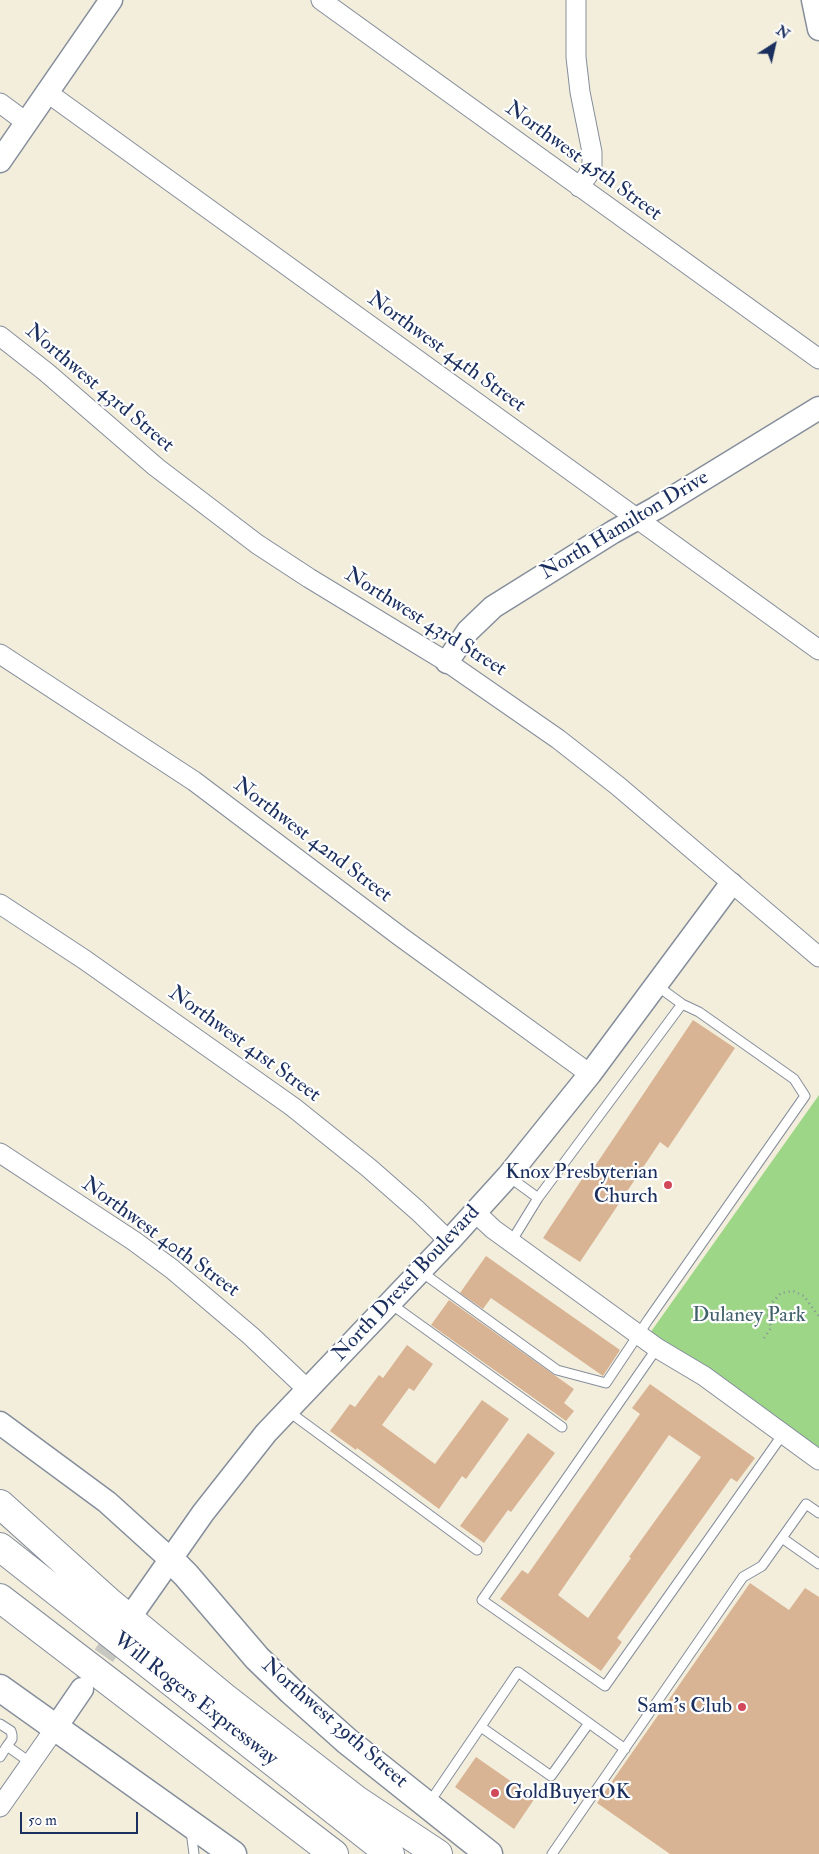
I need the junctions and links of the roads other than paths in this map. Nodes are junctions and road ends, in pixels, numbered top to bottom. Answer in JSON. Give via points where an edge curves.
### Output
{"nodes":[{"id":1,"x":111,"y":0,"type":"edge"},
{"id":2,"x":321,"y":0,"type":"edge"},
{"id":3,"x":576,"y":0,"type":"edge"},
{"id":4,"x":814,"y":0,"type":"edge"},
{"id":5,"x":819,"y":29,"type":"edge"},
{"id":6,"x":48,"y":93,"type":"junction"},
{"id":7,"x":0,"y":103,"type":"edge"},
{"id":8,"x":26,"y":123,"type":"junction"},
{"id":9,"x":0,"y":161,"type":"edge"},
{"id":10,"x":579,"y":188,"type":"junction"},
{"id":11,"x":0,"y":336,"type":"edge"},
{"id":12,"x":819,"y":359,"type":"edge"},
{"id":13,"x":819,"y":408,"type":"edge"},
{"id":14,"x":637,"y":518,"type":"junction"},
{"id":15,"x":819,"y":650,"type":"edge"},
{"id":16,"x":0,"y":654,"type":"edge"},
{"id":17,"x":447,"y":662,"type":"junction"},
{"id":18,"x":731,"y":884,"type":"junction"},
{"id":19,"x":0,"y":904,"type":"edge"},
{"id":20,"x":819,"y":957,"type":"edge"},
{"id":21,"x":656,"y":985,"type":"junction"},
{"id":22,"x":682,"y":1004,"type":"junction"},
{"id":23,"x":590,"y":1074,"type":"junction"},
{"id":24,"x":0,"y":1153,"type":"edge"},
{"id":25,"x":508,"y":1176,"type":"junction"},
{"id":26,"x":538,"y":1198,"type":"junction"},
{"id":27,"x":475,"y":1212,"type":"junction"},
{"id":28,"x":449,"y":1241,"type":"junction"},
{"id":29,"x":512,"y":1242,"type":"junction"},
{"id":30,"x":419,"y":1271,"type":"junction"},
{"id":31,"x":389,"y":1302,"type":"junction"},
{"id":32,"x":639,"y":1335,"type":"junction"},
{"id":33,"x":657,"y":1348,"type":"junction"},
{"id":34,"x":307,"y":1389,"type":"junction"},
{"id":35,"x":287,"y":1411,"type":"junction"},
{"id":36,"x":0,"y":1423,"type":"edge"},
{"id":37,"x":562,"y":1427,"type":"dead end"},
{"id":38,"x":783,"y":1434,"type":"junction"},
{"id":39,"x":819,"y":1460,"type":"edge"},
{"id":40,"x":0,"y":1504,"type":"edge"},
{"id":41,"x":819,"y":1513,"type":"edge"},
{"id":42,"x":0,"y":1517,"type":"edge"},
{"id":43,"x":782,"y":1538,"type":"junction"},
{"id":44,"x":0,"y":1547,"type":"edge"},
{"id":45,"x":477,"y":1550,"type":"dead end"},
{"id":46,"x":170,"y":1559,"type":"junction"},
{"id":47,"x":819,"y":1564,"type":"edge"},
{"id":48,"x":0,"y":1598,"type":"edge"},
{"id":49,"x":135,"y":1610,"type":"tunnel mouth"},
{"id":50,"x":103,"y":1628,"type":"junction"},
{"id":51,"x":0,"y":1688,"type":"edge"},
{"id":52,"x":82,"y":1689,"type":"tunnel mouth"},
{"id":53,"x":589,"y":1723,"type":"junction"},
{"id":54,"x":0,"y":1724,"type":"edge"},
{"id":55,"x":56,"y":1727,"type":"junction"},
{"id":56,"x":481,"y":1727,"type":"junction"},
{"id":57,"x":7,"y":1746,"type":"junction"},
{"id":58,"x":625,"y":1749,"type":"junction"},
{"id":59,"x":0,"y":1757,"type":"edge"},
{"id":60,"x":31,"y":1764,"type":"junction"},
{"id":61,"x":231,"y":1776,"type":"junction"},
{"id":62,"x":1,"y":1803,"type":"edge"},
{"id":63,"x":427,"y":1805,"type":"junction"},
{"id":64,"x":190,"y":1824,"type":"junction"},
{"id":65,"x":194,"y":1854,"type":"edge"},
{"id":66,"x":233,"y":1854,"type":"edge"},
{"id":67,"x":308,"y":1854,"type":"edge"},
{"id":68,"x":334,"y":1854,"type":"edge"},
{"id":69,"x":390,"y":1854,"type":"edge"},
{"id":70,"x":438,"y":1854,"type":"edge"},
{"id":71,"x":489,"y":1854,"type":"edge"},
{"id":72,"x":552,"y":1854,"type":"edge"}],
"edges":[{"from":1,"to":6,"type":"street"},
{"from":2,"to":10,"type":"street","name":"Northwest 45th Street"},
{"from":3,"to":10,"type":"street","via":[[576,57],[592,152],[592,164]]},
{"from":4,"to":5,"type":"street"},
{"from":6,"to":8,"type":"street"},
{"from":6,"to":14,"type":"street","name":"Northwest 44th Street"},
{"from":7,"to":8,"type":"street"},
{"from":8,"to":9,"type":"street"},
{"from":10,"to":12,"type":"street","name":"Northwest 45th Street"},
{"from":11,"to":17,"type":"street","name":"Northwest 43rd Street","via":[[227,522],[282,561]]},
{"from":13,"to":14,"type":"street","name":"North Hamilton Drive"},
{"from":14,"to":15,"type":"street","name":"Northwest 44th Street"},
{"from":14,"to":17,"type":"street","name":"North Hamilton Drive","via":[[493,607],[468,631]]},
{"from":16,"to":23,"type":"street","name":"Northwest 42nd Street","via":[[194,781]]},
{"from":17,"to":18,"type":"street","name":"Northwest 43rd Street","via":[[579,755]]},
{"from":18,"to":20,"type":"street","name":"Northwest 43rd Street"},
{"from":18,"to":21,"type":"street","name":"North Drexel Boulevard"},
{"from":19,"to":28,"type":"street","name":"Northwest 41st Street","via":[[293,1107],[376,1173]]},
{"from":21,"to":22,"type":"lane"},
{"from":21,"to":23,"type":"street","name":"North Drexel Boulevard"},
{"from":22,"to":26,"type":"lane"},
{"from":22,"to":32,"type":"lane","via":[[699,1012],[794,1079],[805,1096]]},
{"from":23,"to":25,"type":"street","name":"North Drexel Boulevard"},
{"from":24,"to":34,"type":"street","name":"Northwest 40th Street","via":[[172,1269]]},
{"from":25,"to":26,"type":"lane"},
{"from":25,"to":27,"type":"street","name":"North Drexel Boulevard"},
{"from":26,"to":29,"type":"lane"},
{"from":27,"to":28,"type":"street","name":"North Drexel Boulevard"},
{"from":27,"to":29,"type":"street"},
{"from":28,"to":30,"type":"street","name":"North Drexel Boulevard"},
{"from":29,"to":32,"type":"street"},
{"from":30,"to":31,"type":"street","name":"North Drexel Boulevard"},
{"from":30,"to":32,"type":"lane","via":[[557,1370],[606,1383]]},
{"from":31,"to":34,"type":"street","name":"North Drexel Boulevard"},
{"from":31,"to":37,"type":"lane"},
{"from":32,"to":33,"type":"street"},
{"from":33,"to":38,"type":"street","via":[[699,1373]]},
{"from":33,"to":38,"type":"lane","via":[[482,1600],[605,1686]]},
{"from":34,"to":35,"type":"street","name":"North Drexel Boulevard"},
{"from":35,"to":45,"type":"lane"},
{"from":35,"to":46,"type":"street","name":"North Drexel Boulevard","via":[[224,1485]]},
{"from":36,"to":46,"type":"street","via":[[107,1502]]},
{"from":38,"to":39,"type":"street"},
{"from":40,"to":70,"type":"highway","via":[[108,1601],[224,1697],[358,1801]]},
{"from":41,"to":43,"type":"lane","via":[[806,1504]]},
{"from":42,"to":50,"type":"highway"},
{"from":43,"to":47,"type":"lane"},
{"from":43,"to":58,"type":"lane","via":[[762,1566],[743,1577]]},
{"from":44,"to":50,"type":"highway","name":"Will Rogers Expressway"},
{"from":46,"to":49,"type":"street","name":"North Drexel Boulevard"},
{"from":46,"to":63,"type":"main road","name":"Northwest 39th Street","via":[[257,1658],[291,1691]]},
{"from":48,"to":61,"type":"highway","name":"Will Rogers Expressway"},
{"from":50,"to":69,"type":"highway","name":"Will Rogers Expressway"},
{"from":51,"to":55,"type":"main road"},
{"from":52,"to":55,"type":"street"},
{"from":53,"to":56,"type":"lane","via":[[551,1776]]},
{"from":53,"to":56,"type":"lane","via":[[518,1672]]},
{"from":53,"to":58,"type":"lane"},
{"from":54,"to":57,"type":"lane","via":[[11,1731],[12,1739]]},
{"from":55,"to":60,"type":"street"},
{"from":55,"to":64,"type":"main road"},
{"from":56,"to":63,"type":"lane"},
{"from":57,"to":59,"type":"lane"},
{"from":57,"to":60,"type":"lane"},
{"from":58,"to":72,"type":"lane"},
{"from":60,"to":62,"type":"street"},
{"from":61,"to":67,"type":"highway"},
{"from":61,"to":68,"type":"highway","name":"Will Rogers Expressway"},
{"from":63,"to":71,"type":"main road","name":"Northwest 39th Street"},
{"from":64,"to":65,"type":"lane"},
{"from":64,"to":66,"type":"main road"}]}
